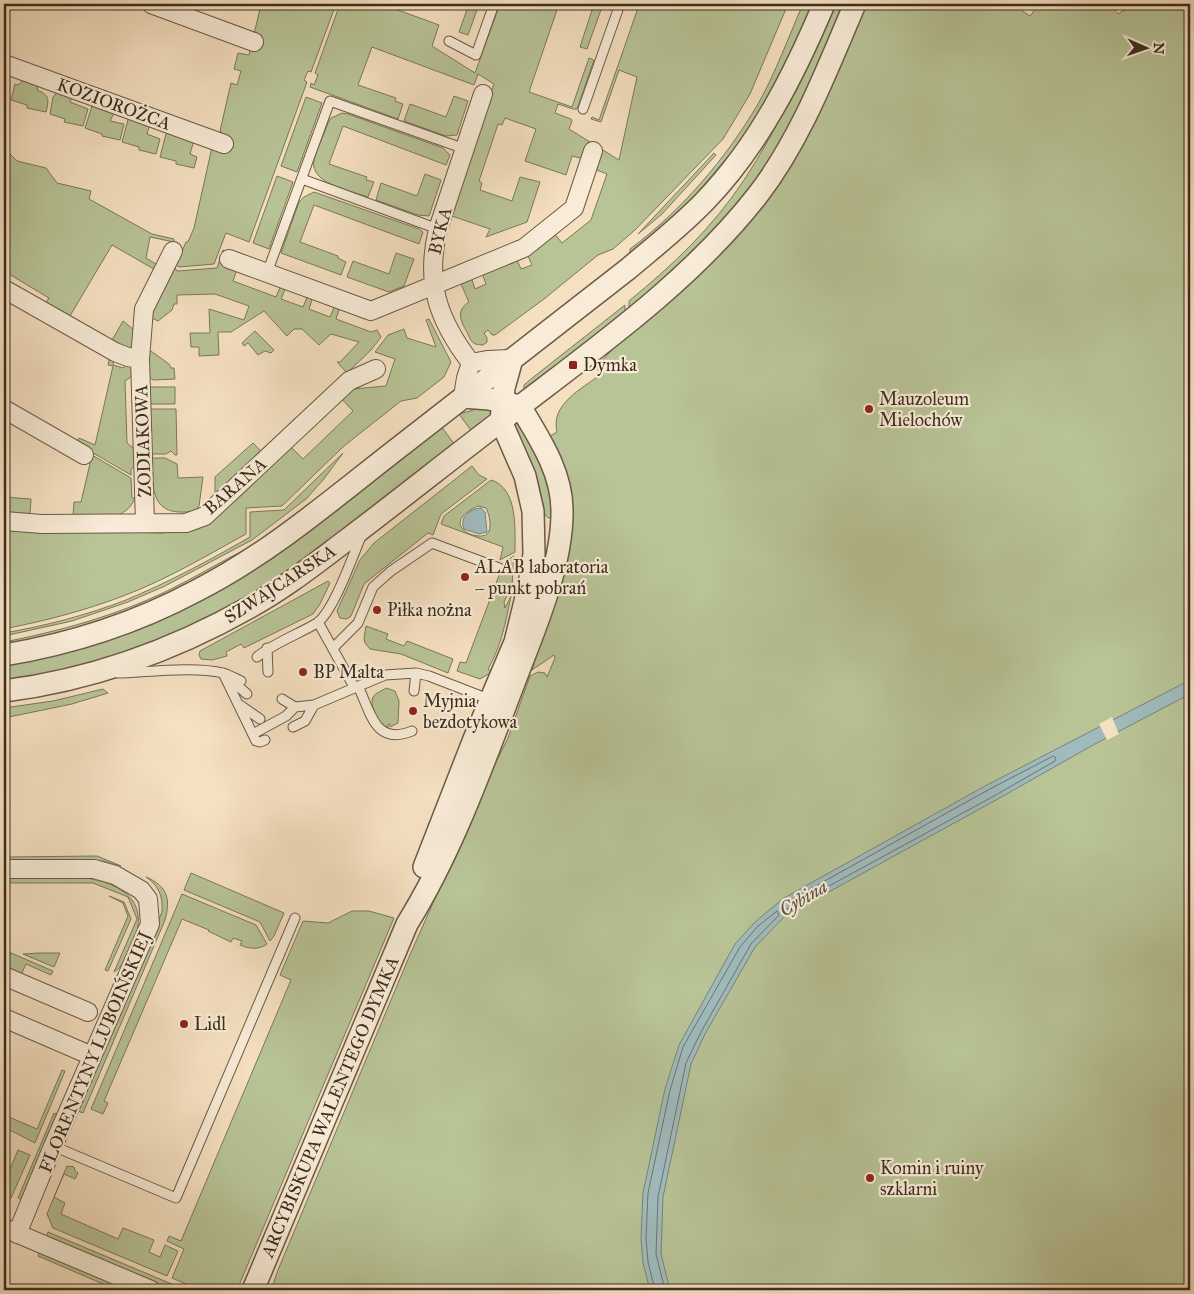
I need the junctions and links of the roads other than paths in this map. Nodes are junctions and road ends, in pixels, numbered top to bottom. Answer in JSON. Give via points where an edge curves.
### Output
{"nodes":[{"id":1,"x":151,"y":4,"type":"edge"},
{"id":2,"x":494,"y":4,"type":"edge"},
{"id":3,"x":620,"y":4,"type":"edge"},
{"id":4,"x":824,"y":4,"type":"edge"},
{"id":5,"x":855,"y":4,"type":"edge"},
{"id":6,"x":449,"y":41,"type":"dead end"},
{"id":7,"x":254,"y":42,"type":"dead end"},
{"id":8,"x":4,"y":64,"type":"edge"},
{"id":9,"x":483,"y":94,"type":"dead end"},
{"id":10,"x":583,"y":110,"type":"dead end"},
{"id":11,"x":224,"y":144,"type":"dead end"},
{"id":12,"x":465,"y":149,"type":"junction"},
{"id":13,"x":593,"y":151,"type":"dead end"},
{"id":14,"x":302,"y":179,"type":"junction"},
{"id":15,"x":438,"y":229,"type":"junction"},
{"id":16,"x":173,"y":252,"type":"dead end"},
{"id":17,"x":229,"y":259,"type":"dead end"},
{"id":18,"x":267,"y":273,"type":"junction"},
{"id":19,"x":434,"y":286,"type":"junction"},
{"id":20,"x":4,"y":289,"type":"edge"},
{"id":21,"x":140,"y":359,"type":"junction"},
{"id":22,"x":512,"y":359,"type":"junction"},
{"id":23,"x":471,"y":363,"type":"junction"},
{"id":24,"x":376,"y":369,"type":"dead end"},
{"id":25,"x":463,"y":397,"type":"junction"},
{"id":26,"x":4,"y":409,"type":"edge"},
{"id":27,"x":508,"y":410,"type":"junction"},
{"id":28,"x":84,"y":455,"type":"dead end"},
{"id":29,"x":4,"y":521,"type":"edge"},
{"id":30,"x":145,"y":523,"type":"junction"},
{"id":31,"x":366,"y":525,"type":"junction"},
{"id":32,"x":499,"y":568,"type":"dead end"},
{"id":33,"x":318,"y":622,"type":"junction"},
{"id":34,"x":267,"y":648,"type":"junction"},
{"id":35,"x":333,"y":648,"type":"junction"},
{"id":36,"x":4,"y":655,"type":"edge"},
{"id":37,"x":257,"y":657,"type":"dead end"},
{"id":38,"x":234,"y":668,"type":"dead end"},
{"id":39,"x":266,"y":671,"type":"dead end"},
{"id":40,"x":223,"y":673,"type":"junction"},
{"id":41,"x":416,"y":673,"type":"junction"},
{"id":42,"x":83,"y":676,"type":"junction"},
{"id":43,"x":241,"y":681,"type":"dead end"},
{"id":44,"x":356,"y":686,"type":"junction"},
{"id":45,"x":4,"y":691,"type":"edge"},
{"id":46,"x":414,"y":692,"type":"dead end"},
{"id":47,"x":247,"y":694,"type":"dead end"},
{"id":48,"x":238,"y":704,"type":"junction"},
{"id":49,"x":282,"y":704,"type":"dead end"},
{"id":50,"x":498,"y":704,"type":"junction"},
{"id":51,"x":314,"y":705,"type":"junction"},
{"id":52,"x":254,"y":706,"type":"dead end"},
{"id":53,"x":295,"y":707,"type":"junction"},
{"id":54,"x":260,"y":719,"type":"dead end"},
{"id":55,"x":294,"y":726,"type":"dead end"},
{"id":56,"x":412,"y":731,"type":"dead end"},
{"id":57,"x":252,"y":734,"type":"junction"},
{"id":58,"x":265,"y":740,"type":"dead end"},
{"id":59,"x":4,"y":869,"type":"edge"},
{"id":60,"x":296,"y":918,"type":"dead end"},
{"id":61,"x":4,"y":976,"type":"edge"},
{"id":62,"x":88,"y":1012,"type":"dead end"},
{"id":63,"x":4,"y":1018,"type":"edge"},
{"id":64,"x":92,"y":1056,"type":"junction"},
{"id":65,"x":53,"y":1146,"type":"junction"},
{"id":66,"x":11,"y":1231,"type":"edge"},
{"id":67,"x":128,"y":1286,"type":"edge"},
{"id":68,"x":151,"y":1290,"type":"edge"},
{"id":69,"x":253,"y":1290,"type":"edge"}],
"edges":[{"from":1,"to":7,"type":"street"},
{"from":2,"to":6,"type":"lane","via":[[476,56]]},
{"from":3,"to":10,"type":"lane"},
{"from":4,"to":22,"type":"street","via":[[776,106],[733,168],[712,192],[648,253]]},
{"from":5,"to":27,"type":"street","via":[[796,133],[759,193],[738,219],[684,276],[626,324]]},
{"from":8,"to":11,"type":"street","name":"KOZIOROŻCA"},
{"from":9,"to":12,"type":"street","name":"BYKA"},
{"from":12,"to":14,"type":"lane","via":[[330,101]]},
{"from":12,"to":15,"type":"street","name":"BYKA"},
{"from":13,"to":19,"type":"street","via":[[574,208],[524,248]]},
{"from":14,"to":15,"type":"lane"},
{"from":14,"to":18,"type":"lane"},
{"from":15,"to":19,"type":"street","name":"BYKA","via":[[432,268]]},
{"from":16,"to":21,"type":"street","name":"ZODIAKOWA","via":[[144,309]]},
{"from":17,"to":18,"type":"street"},
{"from":18,"to":19,"type":"street","via":[[371,311]]},
{"from":19,"to":23,"type":"street","name":"BYKA","via":[[445,322]]},
{"from":20,"to":21,"type":"street","name":"ZODIAKOWA","via":[[115,352]]},
{"from":21,"to":30,"type":"street","name":"ZODIAKOWA"},
{"from":22,"to":23,"type":"street"},
{"from":22,"to":25,"type":"street"},
{"from":22,"to":27,"type":"street","via":[[504,388]]},
{"from":23,"to":25,"type":"street"},
{"from":24,"to":30,"type":"street","name":"BARANA","via":[[349,381],[205,516],[186,523]]},
{"from":25,"to":27,"type":"street","via":[[489,399]]},
{"from":25,"to":36,"type":"street","via":[[303,521],[204,587],[106,630]]},
{"from":26,"to":28,"type":"street"},
{"from":27,"to":31,"type":"street","name":"SZWAJCARSKA"},
{"from":27,"to":50,"type":"street","name":"ARCYBISKUPA WALENTEGO DYMKA","via":[[533,511],[534,554],[523,617]]},
{"from":27,"to":50,"type":"street","name":"ARCYBISKUPA WALENTEGO DYMKA","via":[[545,450],[556,476],[562,530],[549,585]]},
{"from":29,"to":30,"type":"street","name":"BARANA"},
{"from":31,"to":33,"type":"lane","via":[[330,607]]},
{"from":31,"to":42,"type":"street","name":"SZWAJCARSKA","via":[[252,606],[158,652]]},
{"from":32,"to":35,"type":"lane","via":[[432,543],[373,587],[358,624]]},
{"from":33,"to":34,"type":"lane"},
{"from":33,"to":35,"type":"lane"},
{"from":34,"to":37,"type":"lane"},
{"from":34,"to":39,"type":"lane"},
{"from":35,"to":44,"type":"lane"},
{"from":38,"to":40,"type":"lane"},
{"from":40,"to":42,"type":"lane","via":[[160,671]]},
{"from":40,"to":43,"type":"lane"},
{"from":40,"to":47,"type":"lane"},
{"from":40,"to":48,"type":"lane"},
{"from":41,"to":44,"type":"lane","via":[[385,675]]},
{"from":41,"to":46,"type":"lane"},
{"from":41,"to":50,"type":"lane"},
{"from":42,"to":45,"type":"street","name":"SZWAJCARSKA"},
{"from":44,"to":51,"type":"lane"},
{"from":44,"to":56,"type":"lane","via":[[377,727],[384,734],[399,736]]},
{"from":48,"to":52,"type":"lane"},
{"from":48,"to":54,"type":"lane"},
{"from":48,"to":57,"type":"lane"},
{"from":49,"to":53,"type":"lane"},
{"from":50,"to":69,"type":"street","name":"ARCYBISKUPA WALENTEGO DYMKA","via":[[454,834],[425,895],[407,924]]},
{"from":51,"to":53,"type":"lane"},
{"from":51,"to":55,"type":"lane","via":[[305,721]]},
{"from":53,"to":57,"type":"lane","via":[[286,716]]},
{"from":57,"to":58,"type":"lane","via":[[256,741]]},
{"from":59,"to":64,"type":"street","name":"FLORENTYNY LUBOIŃSKIEJ","via":[[94,869],[115,875],[141,890],[148,899],[150,924]]},
{"from":60,"to":65,"type":"lane","via":[[176,1198]]},
{"from":61,"to":62,"type":"street"},
{"from":63,"to":64,"type":"street"},
{"from":64,"to":65,"type":"street","name":"FLORENTYNY LUBOIŃSKIEJ"},
{"from":65,"to":66,"type":"street","name":"FLORENTYNY LUBOIŃSKIEJ"},
{"from":66,"to":67,"type":"street"},
{"from":67,"to":68,"type":"street"}]}
